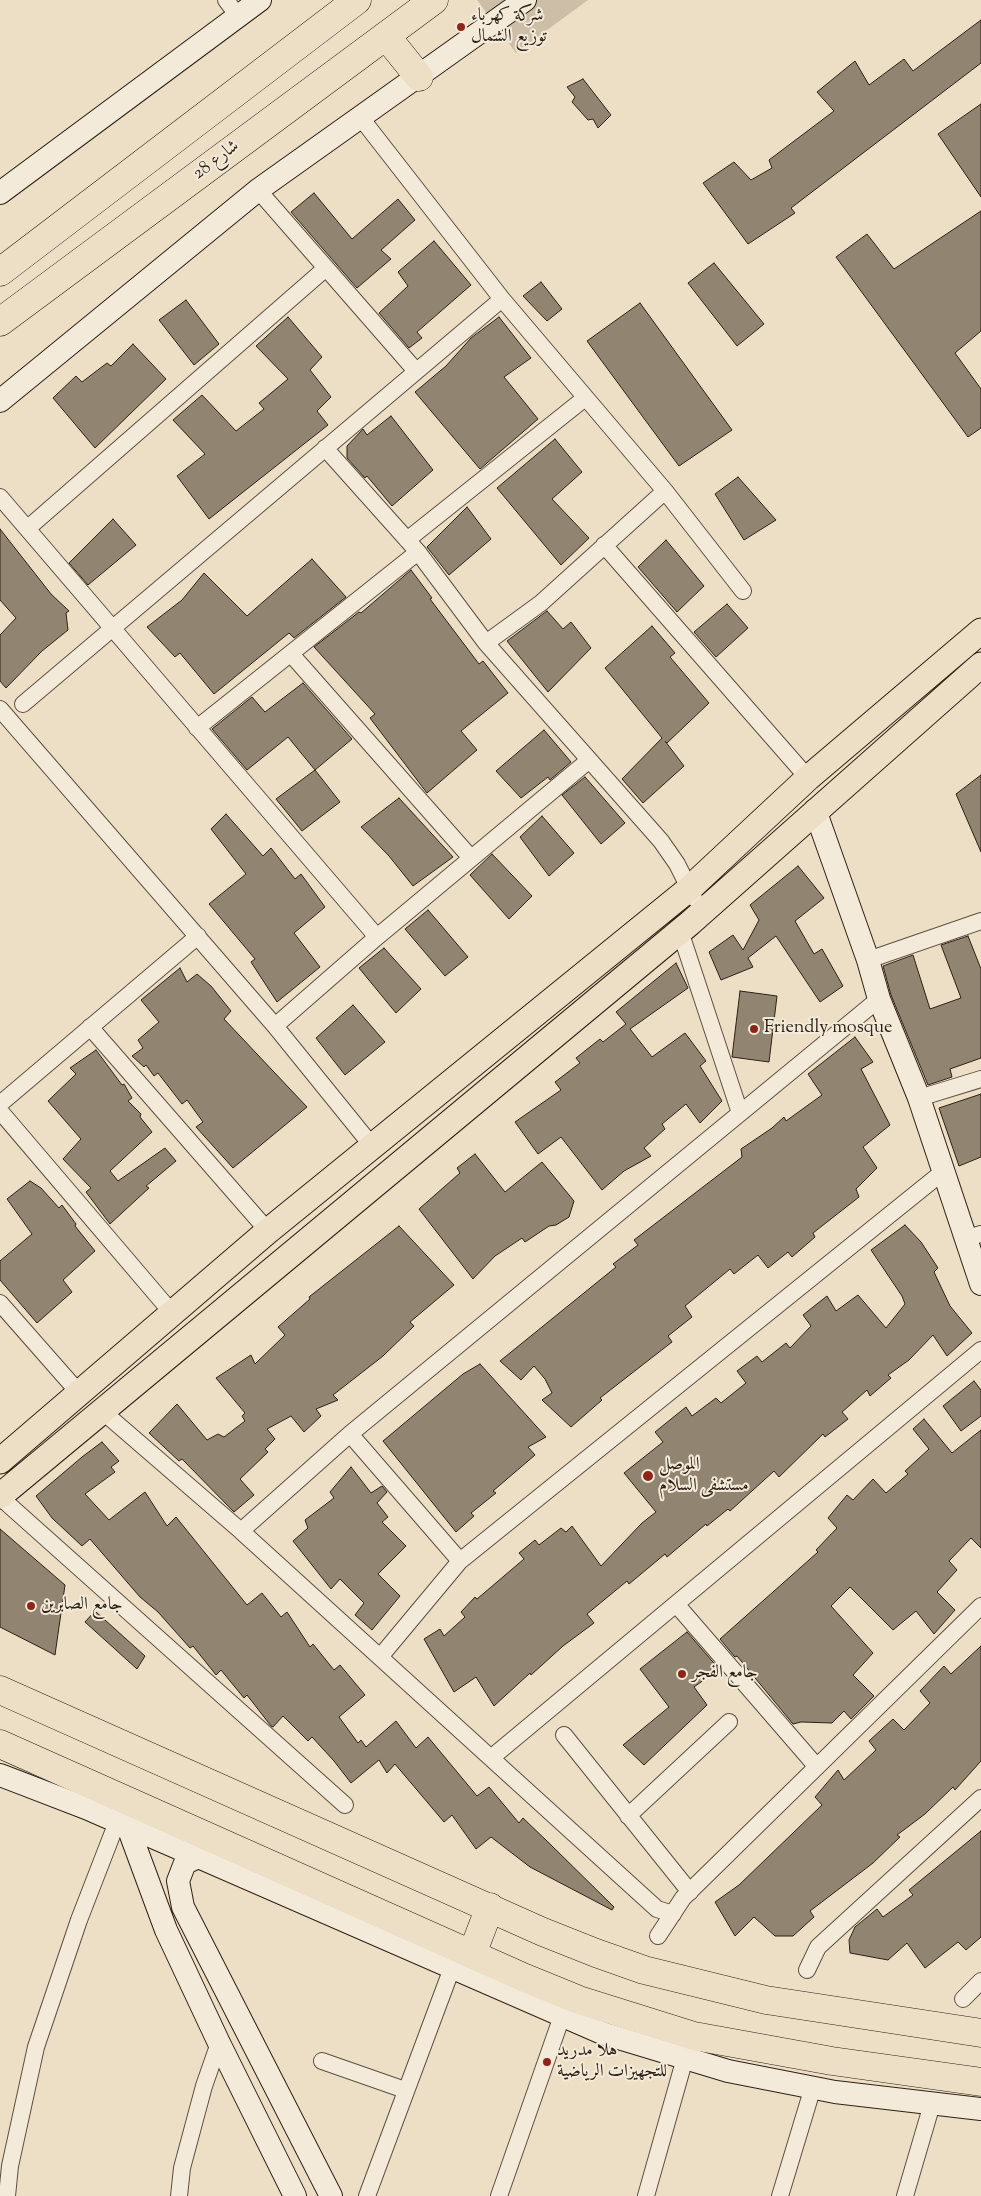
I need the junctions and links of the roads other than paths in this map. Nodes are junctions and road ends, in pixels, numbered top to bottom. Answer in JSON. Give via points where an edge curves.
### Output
{"nodes":[{"id":1,"x":260,"y":0,"type":"edge"},
{"id":2,"x":357,"y":0,"type":"edge"},
{"id":3,"x":434,"y":0,"type":"edge"},
{"id":4,"x":525,"y":0,"type":"edge"},
{"id":5,"x":232,"y":8,"type":"edge"},
{"id":6,"x":386,"y":36,"type":"junction"},
{"id":7,"x":419,"y":77,"type":"junction"},
{"id":8,"x":361,"y":118,"type":"junction"},
{"id":9,"x":258,"y":190,"type":"junction"},
{"id":10,"x":0,"y":193,"type":"edge"},
{"id":11,"x":326,"y":268,"type":"junction"},
{"id":12,"x":0,"y":272,"type":"edge"},
{"id":13,"x":502,"y":299,"type":"junction"},
{"id":14,"x":0,"y":322,"type":"edge"},
{"id":15,"x":416,"y":371,"type":"junction"},
{"id":16,"x":585,"y":398,"type":"junction"},
{"id":17,"x":0,"y":401,"type":"edge"},
{"id":18,"x":325,"y":448,"type":"junction"},
{"id":19,"x":665,"y":491,"type":"junction"},
{"id":20,"x":0,"y":496,"type":"edge"},
{"id":21,"x":28,"y":528,"type":"junction"},
{"id":22,"x":407,"y":540,"type":"junction"},
{"id":23,"x":604,"y":546,"type":"junction"},
{"id":24,"x":418,"y":552,"type":"junction"},
{"id":25,"x":744,"y":591,"type":"dead end"},
{"id":26,"x":111,"y":629,"type":"junction"},
{"id":27,"x":981,"y":631,"type":"edge"},
{"id":28,"x":486,"y":643,"type":"junction"},
{"id":29,"x":291,"y":654,"type":"junction"},
{"id":30,"x":981,"y":665,"type":"edge"},
{"id":31,"x":24,"y":704,"type":"dead end"},
{"id":32,"x":0,"y":710,"type":"edge"},
{"id":33,"x":197,"y":728,"type":"junction"},
{"id":34,"x":588,"y":760,"type":"junction"},
{"id":35,"x":808,"y":778,"type":"junction"},
{"id":36,"x":815,"y":810,"type":"junction"},
{"id":37,"x":471,"y":858,"type":"junction"},
{"id":38,"x":689,"y":889,"type":"junction"},
{"id":39,"x":702,"y":912,"type":"junction"},
{"id":40,"x":981,"y":921,"type":"edge"},
{"id":41,"x":680,"y":931,"type":"junction"},
{"id":42,"x":198,"y":936,"type":"junction"},
{"id":43,"x":377,"y":937,"type":"junction"},
{"id":44,"x":868,"y":960,"type":"junction"},
{"id":45,"x":879,"y":999,"type":"junction"},
{"id":46,"x":276,"y":1026,"type":"junction"},
{"id":47,"x":90,"y":1027,"type":"junction"},
{"id":48,"x":981,"y":1079,"type":"edge"},
{"id":49,"x":919,"y":1098,"type":"junction"},
{"id":50,"x":0,"y":1104,"type":"edge"},
{"id":51,"x":0,"y":1112,"type":"edge"},
{"id":52,"x":740,"y":1113,"type":"junction"},
{"id":53,"x":373,"y":1147,"type":"junction"},
{"id":54,"x":944,"y":1172,"type":"junction"},
{"id":55,"x":268,"y":1231,"type":"junction"},
{"id":56,"x":974,"y":1236,"type":"edge"},
{"id":57,"x":981,"y":1284,"type":"edge"},
{"id":58,"x":0,"y":1303,"type":"edge"},
{"id":59,"x":173,"y":1314,"type":"junction"},
{"id":60,"x":981,"y":1350,"type":"edge"},
{"id":61,"x":80,"y":1394,"type":"junction"},
{"id":62,"x":101,"y":1410,"type":"junction"},
{"id":63,"x":350,"y":1434,"type":"junction"},
{"id":64,"x":0,"y":1461,"type":"edge"},
{"id":65,"x":0,"y":1496,"type":"edge"},
{"id":66,"x":241,"y":1530,"type":"junction"},
{"id":67,"x":460,"y":1561,"type":"junction"},
{"id":68,"x":676,"y":1604,"type":"junction"},
{"id":69,"x":981,"y":1606,"type":"edge"},
{"id":70,"x":380,"y":1657,"type":"junction"},
{"id":71,"x":0,"y":1690,"type":"edge"},
{"id":72,"x":728,"y":1722,"type":"dead end"},
{"id":73,"x":564,"y":1735,"type":"dead end"},
{"id":74,"x":0,"y":1744,"type":"edge"},
{"id":75,"x":491,"y":1758,"type":"junction"},
{"id":76,"x":817,"y":1767,"type":"junction"},
{"id":77,"x":0,"y":1775,"type":"edge"},
{"id":78,"x":92,"y":1785,"type":"junction"},
{"id":79,"x":981,"y":1798,"type":"edge"},
{"id":80,"x":345,"y":1805,"type":"dead end"},
{"id":81,"x":628,"y":1816,"type":"junction"},
{"id":82,"x":124,"y":1825,"type":"junction"},
{"id":83,"x":198,"y":1857,"type":"junction"},
{"id":84,"x":254,"y":1857,"type":"junction"},
{"id":85,"x":690,"y":1892,"type":"junction"},
{"id":86,"x":490,"y":1907,"type":"junction"},
{"id":87,"x":673,"y":1914,"type":"junction"},
{"id":88,"x":658,"y":1936,"type":"dead end"},
{"id":89,"x":462,"y":1961,"type":"junction"},
{"id":90,"x":806,"y":1970,"type":"dead end"},
{"id":91,"x":981,"y":1982,"type":"edge"},
{"id":92,"x":963,"y":1999,"type":"dead end"},
{"id":93,"x":562,"y":2016,"type":"junction"},
{"id":94,"x":981,"y":2033,"type":"edge"},
{"id":95,"x":218,"y":2043,"type":"junction"},
{"id":96,"x":684,"y":2058,"type":"junction"},
{"id":97,"x":322,"y":2061,"type":"dead end"},
{"id":98,"x":981,"y":2082,"type":"edge"},
{"id":99,"x":813,"y":2087,"type":"junction"},
{"id":100,"x":405,"y":2090,"type":"junction"},
{"id":101,"x":932,"y":2104,"type":"junction"},
{"id":102,"x":981,"y":2110,"type":"edge"},
{"id":103,"x":7,"y":2196,"type":"edge"},
{"id":104,"x":179,"y":2196,"type":"edge"},
{"id":105,"x":295,"y":2196,"type":"edge"},
{"id":106,"x":331,"y":2196,"type":"edge"},
{"id":107,"x":367,"y":2196,"type":"edge"},
{"id":108,"x":499,"y":2196,"type":"edge"},
{"id":109,"x":646,"y":2196,"type":"edge"},
{"id":110,"x":780,"y":2196,"type":"edge"},
{"id":111,"x":905,"y":2196,"type":"edge"}],
"edges":[{"from":1,"to":5,"type":"main road"},
{"from":2,"to":12,"type":"highway"},
{"from":3,"to":6,"type":"highway","name":"شارع 28"},
{"from":4,"to":7,"type":"main road"},
{"from":5,"to":10,"type":"main road"},
{"from":6,"to":7,"type":"highway"},
{"from":6,"to":14,"type":"highway","name":"شارع 28"},
{"from":7,"to":8,"type":"main road"},
{"from":8,"to":9,"type":"main road"},
{"from":8,"to":13,"type":"street"},
{"from":9,"to":11,"type":"street"},
{"from":9,"to":17,"type":"main road"},
{"from":11,"to":15,"type":"street"},
{"from":11,"to":21,"type":"street"},
{"from":13,"to":15,"type":"street"},
{"from":13,"to":16,"type":"street"},
{"from":15,"to":18,"type":"street"},
{"from":16,"to":19,"type":"street"},
{"from":16,"to":22,"type":"street"},
{"from":18,"to":22,"type":"street"},
{"from":18,"to":26,"type":"street"},
{"from":19,"to":23,"type":"street"},
{"from":19,"to":25,"type":"street"},
{"from":20,"to":21,"type":"street"},
{"from":21,"to":26,"type":"street"},
{"from":22,"to":24,"type":"street"},
{"from":23,"to":28,"type":"street","via":[[541,603]]},
{"from":23,"to":35,"type":"street"},
{"from":24,"to":28,"type":"street"},
{"from":24,"to":29,"type":"street"},
{"from":26,"to":31,"type":"street"},
{"from":26,"to":33,"type":"street"},
{"from":27,"to":35,"type":"main road"},
{"from":28,"to":34,"type":"street"},
{"from":29,"to":33,"type":"street"},
{"from":29,"to":37,"type":"street"},
{"from":30,"to":36,"type":"main road"},
{"from":32,"to":42,"type":"street"},
{"from":33,"to":43,"type":"street"},
{"from":34,"to":37,"type":"street"},
{"from":34,"to":38,"type":"street","via":[[661,841]]},
{"from":35,"to":38,"type":"main road"},
{"from":36,"to":39,"type":"main road"},
{"from":36,"to":44,"type":"main road"},
{"from":37,"to":43,"type":"street"},
{"from":38,"to":39,"type":"street"},
{"from":38,"to":53,"type":"main road"},
{"from":39,"to":41,"type":"main road"},
{"from":40,"to":44,"type":"street"},
{"from":41,"to":52,"type":"street"},
{"from":41,"to":62,"type":"main road"},
{"from":42,"to":46,"type":"street"},
{"from":42,"to":47,"type":"street"},
{"from":43,"to":46,"type":"street"},
{"from":44,"to":45,"type":"main road"},
{"from":45,"to":49,"type":"main road"},
{"from":45,"to":52,"type":"street"},
{"from":46,"to":53,"type":"street"},
{"from":47,"to":50,"type":"street"},
{"from":47,"to":55,"type":"street"},
{"from":48,"to":49,"type":"street"},
{"from":49,"to":54,"type":"main road"},
{"from":51,"to":59,"type":"street"},
{"from":52,"to":63,"type":"street"},
{"from":53,"to":55,"type":"main road"},
{"from":54,"to":56,"type":"main road"},
{"from":54,"to":67,"type":"street"},
{"from":55,"to":59,"type":"main road"},
{"from":56,"to":57,"type":"main road"},
{"from":58,"to":61,"type":"street"},
{"from":59,"to":61,"type":"main road"},
{"from":60,"to":68,"type":"street"},
{"from":61,"to":64,"type":"main road"},
{"from":62,"to":65,"type":"main road"},
{"from":62,"to":66,"type":"street"},
{"from":63,"to":66,"type":"street"},
{"from":63,"to":67,"type":"street"},
{"from":65,"to":80,"type":"street"},
{"from":66,"to":70,"type":"street"},
{"from":67,"to":70,"type":"street"},
{"from":68,"to":75,"type":"street"},
{"from":68,"to":76,"type":"street"},
{"from":69,"to":76,"type":"street"},
{"from":70,"to":75,"type":"street"},
{"from":71,"to":86,"type":"highway"},
{"from":72,"to":81,"type":"street"},
{"from":73,"to":81,"type":"street"},
{"from":74,"to":78,"type":"highway"},
{"from":75,"to":87,"type":"street","via":[[657,1909]]},
{"from":76,"to":85,"type":"street"},
{"from":77,"to":82,"type":"main road"},
{"from":78,"to":82,"type":"main road","via":[[120,1811]]},
{"from":78,"to":84,"type":"highway"},
{"from":79,"to":90,"type":"street","via":[[818,1947]]},
{"from":81,"to":85,"type":"street"},
{"from":82,"to":83,"type":"main road"},
{"from":82,"to":95,"type":"main road","via":[[166,1930]]},
{"from":82,"to":103,"type":"street","via":[[79,1920],[36,2047],[10,2166]]},
{"from":83,"to":84,"type":"main road"},
{"from":83,"to":89,"type":"main road"},
{"from":83,"to":106,"type":"main road","via":[[185,1863],[178,1881],[183,1907]]},
{"from":84,"to":89,"type":"highway"},
{"from":85,"to":87,"type":"street"},
{"from":86,"to":89,"type":"highway"},
{"from":86,"to":94,"type":"highway","via":[[596,1953],[701,1985],[841,2013]]},
{"from":87,"to":88,"type":"street"},
{"from":89,"to":93,"type":"main road"},
{"from":89,"to":98,"type":"highway","via":[[694,2036],[832,2061]]},
{"from":89,"to":100,"type":"street"},
{"from":91,"to":92,"type":"street"},
{"from":93,"to":96,"type":"main road","via":[[602,2033]]},
{"from":93,"to":108,"type":"street"},
{"from":95,"to":104,"type":"street","via":[[182,2168]]},
{"from":95,"to":105,"type":"main road"},
{"from":96,"to":99,"type":"main road","via":[[728,2071]]},
{"from":96,"to":109,"type":"street"},
{"from":97,"to":100,"type":"street"},
{"from":99,"to":101,"type":"main road"},
{"from":99,"to":110,"type":"street"},
{"from":100,"to":107,"type":"street"},
{"from":101,"to":102,"type":"main road"},
{"from":101,"to":111,"type":"street"}]}
